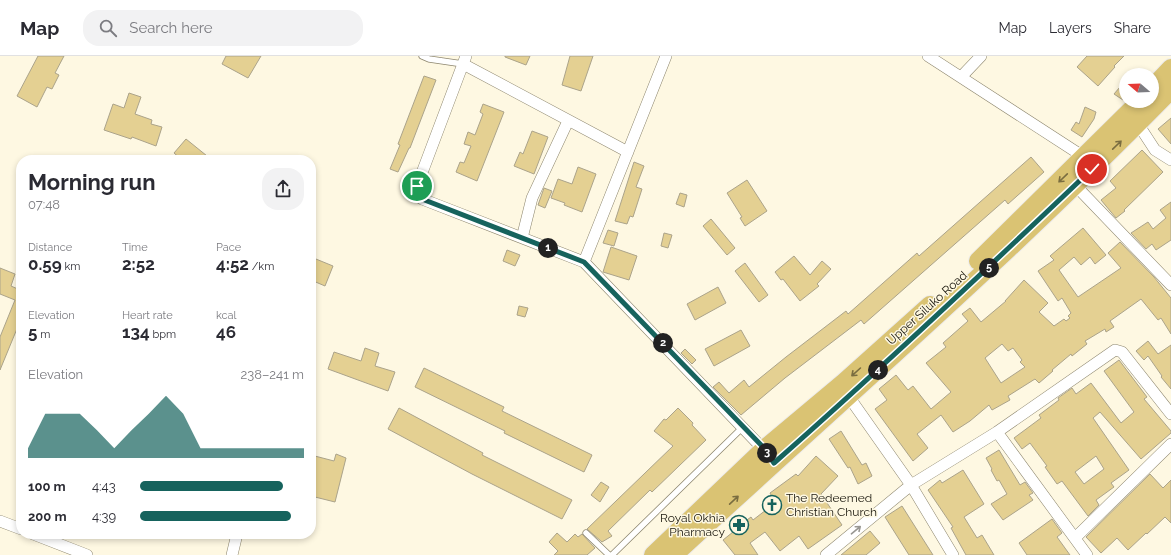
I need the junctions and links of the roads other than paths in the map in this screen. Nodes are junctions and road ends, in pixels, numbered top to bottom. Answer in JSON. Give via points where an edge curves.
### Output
{"nodes":[{"id":1,"x":422,"y":56,"type":"edge"},
{"id":2,"x":666,"y":56,"type":"edge"},
{"id":3,"x":928,"y":56,"type":"edge"},
{"id":4,"x":981,"y":56,"type":"edge"},
{"id":5,"x":464,"y":60,"type":"edge"},
{"id":6,"x":1171,"y":68,"type":"edge"},
{"id":7,"x":961,"y":77,"type":"junction"},
{"id":8,"x":1159,"y":81,"type":"edge"},
{"id":9,"x":1171,"y":90,"type":"edge"},
{"id":10,"x":1133,"y":108,"type":"edge"},
{"id":11,"x":568,"y":121,"type":"junction"},
{"id":12,"x":1138,"y":124,"type":"junction"},
{"id":13,"x":628,"y":152,"type":"junction"},
{"id":14,"x":1084,"y":157,"type":"junction"},
{"id":15,"x":1171,"y":160,"type":"edge"},
{"id":16,"x":1075,"y":185,"type":"junction"},
{"id":17,"x":522,"y":238,"type":"junction"},
{"id":18,"x":584,"y":262,"type":"junction"},
{"id":19,"x":1171,"y":285,"type":"edge"},
{"id":20,"x":849,"y":397,"type":"junction"},
{"id":21,"x":1171,"y":414,"type":"edge"},
{"id":22,"x":743,"y":427,"type":"junction"},
{"id":23,"x":997,"y":432,"type":"junction"},
{"id":24,"x":1171,"y":444,"type":"edge"},
{"id":25,"x":769,"y":456,"type":"junction"},
{"id":26,"x":911,"y":485,"type":"junction"},
{"id":27,"x":0,"y":521,"type":"edge"},
{"id":28,"x":16,"y":527,"type":"edge"},
{"id":29,"x":586,"y":533,"type":"dead end"},
{"id":30,"x":1075,"y":538,"type":"junction"},
{"id":31,"x":46,"y":539,"type":"edge"},
{"id":32,"x":236,"y":539,"type":"edge"},
{"id":33,"x":87,"y":555,"type":"edge"},
{"id":34,"x":232,"y":555,"type":"edge"},
{"id":35,"x":610,"y":555,"type":"edge"},
{"id":36,"x":653,"y":555,"type":"edge"},
{"id":37,"x":674,"y":555,"type":"edge"},
{"id":38,"x":826,"y":555,"type":"edge"},
{"id":39,"x":953,"y":555,"type":"edge"},
{"id":40,"x":1087,"y":555,"type":"edge"}],
"edges":[{"from":1,"to":5,"type":"lane","via":[[429,59]]},
{"from":2,"to":13,"type":"street"},
{"from":3,"to":7,"type":"street"},
{"from":4,"to":7,"type":"street"},
{"from":5,"to":11,"type":"street"},
{"from":5,"to":17,"type":"street","via":[[417,186],[416,195]]},
{"from":6,"to":8,"type":"main road"},
{"from":7,"to":14,"type":"street"},
{"from":9,"to":12,"type":"main road","name":"Upper Siluko Road"},
{"from":10,"to":14,"type":"main road","name":"Upper Siluko Road"},
{"from":11,"to":13,"type":"street"},
{"from":11,"to":17,"type":"street","via":[[532,198]]},
{"from":12,"to":15,"type":"street","via":[[1154,150]]},
{"from":16,"to":12,"type":"main road","name":"Upper Siluko Road","one_way":true},
{"from":13,"to":18,"type":"street"},
{"from":14,"to":25,"type":"main road","name":"Upper Siluko Road","one_way":true,"via":[[955,284],[843,383]]},
{"from":16,"to":19,"type":"street"},
{"from":16,"to":20,"type":"main road","name":"Upper Siluko Road"},
{"from":17,"to":18,"type":"street"},
{"from":18,"to":22,"type":"street"},
{"from":20,"to":25,"type":"main road","name":"Upper Siluko Road"},
{"from":20,"to":26,"type":"street"},
{"from":21,"to":23,"type":"street","via":[[1122,352],[1115,350]]},
{"from":22,"to":25,"type":"street"},
{"from":22,"to":35,"type":"lane"},
{"from":23,"to":26,"type":"street"},
{"from":23,"to":30,"type":"street"},
{"from":24,"to":30,"type":"street"},
{"from":25,"to":36,"type":"main road","name":"Upper Siluko Road"},
{"from":37,"to":25,"type":"main road","name":"Upper Siluko Road","one_way":true},
{"from":38,"to":26,"type":"street","one_way":true},
{"from":26,"to":39,"type":"street"},
{"from":27,"to":28,"type":"street"},
{"from":29,"to":35,"type":"lane"},
{"from":30,"to":40,"type":"street"},
{"from":31,"to":33,"type":"street"},
{"from":32,"to":34,"type":"street"}]}
